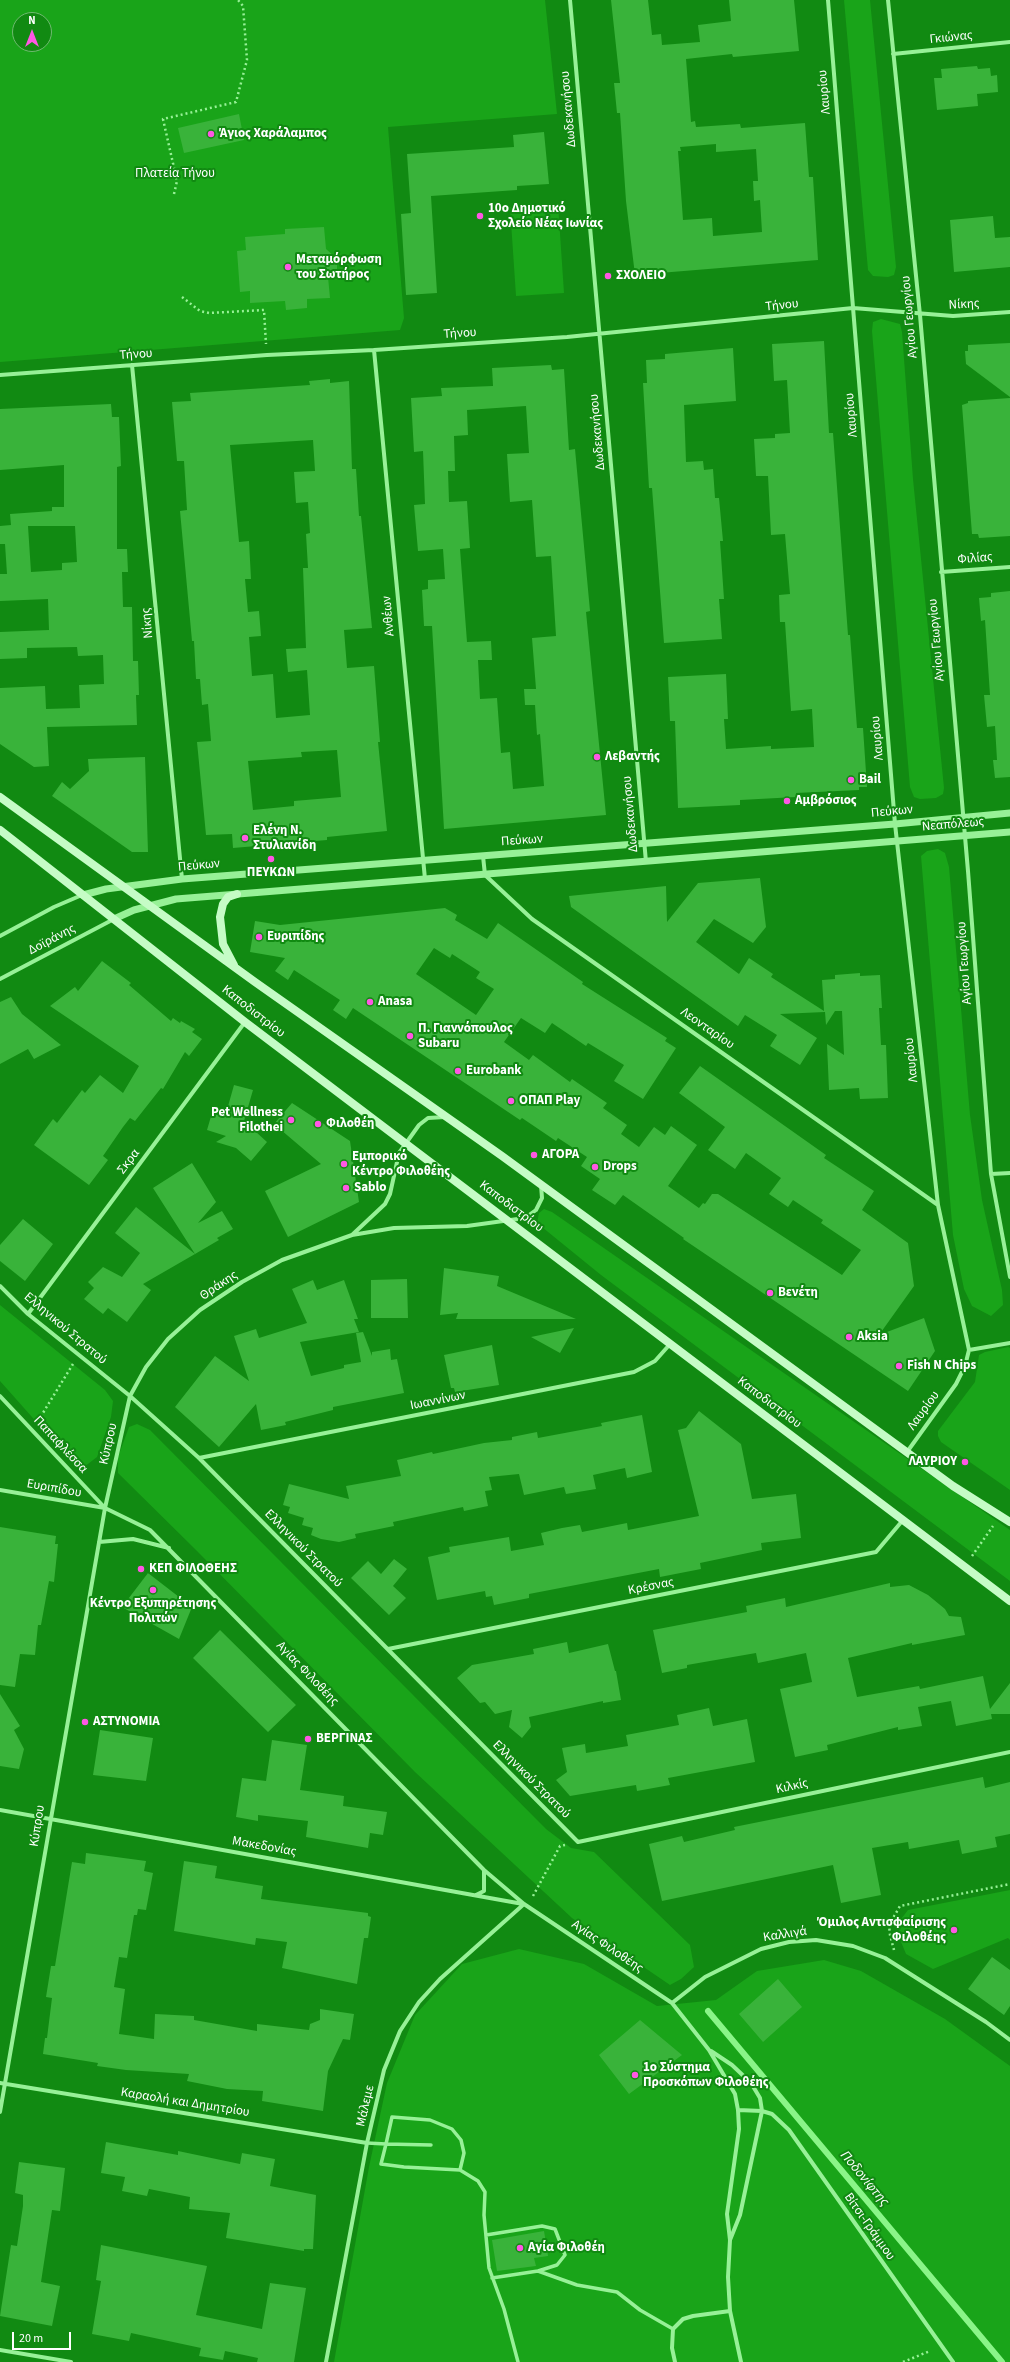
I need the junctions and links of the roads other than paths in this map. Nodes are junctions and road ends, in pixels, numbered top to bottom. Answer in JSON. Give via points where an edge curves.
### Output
{"nodes":[{"id":1,"x":570,"y":0,"type":"edge"},
{"id":2,"x":828,"y":0,"type":"edge"},
{"id":3,"x":888,"y":0,"type":"edge"},
{"id":4,"x":1010,"y":42,"type":"edge"},
{"id":5,"x":893,"y":54,"type":"junction"},
{"id":6,"x":853,"y":308,"type":"junction"},
{"id":7,"x":1010,"y":312,"type":"edge"},
{"id":8,"x":920,"y":315,"type":"junction"},
{"id":9,"x":599,"y":334,"type":"junction"},
{"id":10,"x":374,"y":350,"type":"junction"},
{"id":11,"x":132,"y":365,"type":"junction"},
{"id":12,"x":0,"y":375,"type":"edge"},
{"id":13,"x":1010,"y":567,"type":"edge"},
{"id":14,"x":941,"y":572,"type":"junction"},
{"id":15,"x":0,"y":797,"type":"edge"},
{"id":16,"x":1010,"y":813,"type":"edge"},
{"id":17,"x":963,"y":817,"type":"junction"},
{"id":18,"x":895,"y":824,"type":"junction"},
{"id":19,"x":0,"y":830,"type":"edge"},
{"id":20,"x":1010,"y":832,"type":"edge"},
{"id":21,"x":965,"y":836,"type":"junction"},
{"id":22,"x":897,"y":842,"type":"junction"},
{"id":23,"x":644,"y":843,"type":"junction"},
{"id":24,"x":483,"y":856,"type":"junction"},
{"id":25,"x":422,"y":860,"type":"junction"},
{"id":26,"x":646,"y":862,"type":"junction"},
{"id":27,"x":485,"y":875,"type":"junction"},
{"id":28,"x":182,"y":879,"type":"junction"},
{"id":29,"x":424,"y":879,"type":"junction"},
{"id":30,"x":122,"y":887,"type":"junction"},
{"id":31,"x":237,"y":894,"type":"junction"},
{"id":32,"x":83,"y":895,"type":"junction"},
{"id":33,"x":150,"y":907,"type":"junction"},
{"id":34,"x":114,"y":919,"type":"junction"},
{"id":35,"x":0,"y":936,"type":"edge"},
{"id":36,"x":235,"y":968,"type":"junction"},
{"id":37,"x":0,"y":979,"type":"edge"},
{"id":38,"x":245,"y":1022,"type":"junction"},
{"id":39,"x":447,"y":1117,"type":"junction"},
{"id":40,"x":405,"y":1143,"type":"junction"},
{"id":41,"x":1010,"y":1173,"type":"edge"},
{"id":42,"x":991,"y":1174,"type":"junction"},
{"id":43,"x":541,"y":1184,"type":"junction"},
{"id":44,"x":938,"y":1205,"type":"junction"},
{"id":45,"x":510,"y":1222,"type":"junction"},
{"id":46,"x":352,"y":1235,"type":"junction"},
{"id":47,"x":1010,"y":1277,"type":"edge"},
{"id":48,"x":0,"y":1286,"type":"edge"},
{"id":49,"x":28,"y":1314,"type":"junction"},
{"id":50,"x":671,"y":1343,"type":"junction"},
{"id":51,"x":1010,"y":1343,"type":"edge"},
{"id":52,"x":969,"y":1350,"type":"junction"},
{"id":53,"x":0,"y":1396,"type":"edge"},
{"id":54,"x":130,"y":1396,"type":"junction"},
{"id":55,"x":907,"y":1452,"type":"junction"},
{"id":56,"x":199,"y":1458,"type":"junction"},
{"id":57,"x":0,"y":1490,"type":"edge"},
{"id":58,"x":105,"y":1508,"type":"junction"},
{"id":59,"x":903,"y":1520,"type":"junction"},
{"id":60,"x":1010,"y":1522,"type":"edge"},
{"id":61,"x":99,"y":1542,"type":"junction"},
{"id":62,"x":170,"y":1548,"type":"junction"},
{"id":63,"x":1010,"y":1601,"type":"edge"},
{"id":64,"x":388,"y":1649,"type":"junction"},
{"id":65,"x":1010,"y":1752,"type":"edge"},
{"id":66,"x":0,"y":1810,"type":"edge"},
{"id":67,"x":49,"y":1819,"type":"junction"},
{"id":68,"x":578,"y":1842,"type":"joint"},
{"id":69,"x":484,"y":1870,"type":"junction"},
{"id":70,"x":475,"y":1895,"type":"junction"},
{"id":71,"x":524,"y":1904,"type":"junction"},
{"id":72,"x":672,"y":2003,"type":"junction"},
{"id":73,"x":1010,"y":2040,"type":"edge"},
{"id":74,"x":709,"y":2050,"type":"junction"},
{"id":75,"x":0,"y":2083,"type":"edge"},
{"id":76,"x":5,"y":2084,"type":"junction"},
{"id":77,"x":738,"y":2110,"type":"junction"},
{"id":78,"x":762,"y":2111,"type":"junction"},
{"id":79,"x":0,"y":2112,"type":"edge"},
{"id":80,"x":367,"y":2143,"type":"junction"},
{"id":81,"x":386,"y":2144,"type":"junction"},
{"id":82,"x":431,"y":2145,"type":"dead end"},
{"id":83,"x":460,"y":2170,"type":"junction"},
{"id":84,"x":486,"y":2235,"type":"junction"},
{"id":85,"x":730,"y":2240,"type":"junction"},
{"id":86,"x":538,"y":2271,"type":"junction"},
{"id":87,"x":492,"y":2278,"type":"junction"},
{"id":88,"x":730,"y":2311,"type":"junction"},
{"id":89,"x":673,"y":2329,"type":"junction"},
{"id":90,"x":0,"y":2350,"type":"edge"},
{"id":91,"x":70,"y":2362,"type":"edge"},
{"id":92,"x":326,"y":2362,"type":"edge"},
{"id":93,"x":518,"y":2362,"type":"edge"},
{"id":94,"x":675,"y":2362,"type":"edge"},
{"id":95,"x":741,"y":2362,"type":"edge"},
{"id":96,"x":953,"y":2362,"type":"edge"}],
"edges":[{"from":1,"to":9,"type":"street","name":"Δωδεκανήσου"},
{"from":2,"to":6,"type":"street","name":"Λαυρίου"},
{"from":3,"to":5,"type":"street","name":"Αγίου Γεωργίου"},
{"from":4,"to":5,"type":"street","name":"Γκιώνας"},
{"from":5,"to":8,"type":"street","name":"Αγίου Γεωργίου"},
{"from":6,"to":8,"type":"street","name":"Τήνου"},
{"from":6,"to":9,"type":"street","name":"Τήνου"},
{"from":6,"to":18,"type":"street","name":"Λαυρίου"},
{"from":7,"to":8,"type":"street","name":"Νίκης","via":[[954,316]]},
{"from":8,"to":14,"type":"street","name":"Αγίου Γεωργίου"},
{"from":9,"to":10,"type":"street","name":"Τήνου"},
{"from":9,"to":23,"type":"street","name":"Δωδεκανήσου"},
{"from":10,"to":11,"type":"street","name":"Τήνου","via":[[267,354]]},
{"from":10,"to":25,"type":"street","name":"Ανθέων"},
{"from":11,"to":12,"type":"street","name":"Τήνου"},
{"from":11,"to":28,"type":"street","name":"Νίκης"},
{"from":13,"to":14,"type":"street","name":"Φιλίας"},
{"from":14,"to":17,"type":"street","name":"Αγίου Γεωργίου"},
{"from":15,"to":30,"type":"main road","name":"Καποδιστρίου"},
{"from":16,"to":17,"type":"street","name":"Νεαπόλεως"},
{"from":17,"to":18,"type":"street","name":"Πεύκων"},
{"from":17,"to":21,"type":"street","name":"Αγίου Γεωργίου"},
{"from":18,"to":22,"type":"street","name":"Λαυρίου"},
{"from":18,"to":23,"type":"street","name":"Πεύκων"},
{"from":19,"to":32,"type":"main road","name":"Καποδιστρίου"},
{"from":20,"to":21,"type":"street","name":"Νεαπόλεως"},
{"from":21,"to":22,"type":"street","name":"Νεαπόλεως"},
{"from":21,"to":42,"type":"street","name":"Αγίου Γεωργίου"},
{"from":22,"to":26,"type":"street"},
{"from":22,"to":44,"type":"street","name":"Λαυρίου"},
{"from":23,"to":24,"type":"street","name":"Πεύκων"},
{"from":23,"to":26,"type":"street","name":"Δωδεκανήσου"},
{"from":24,"to":25,"type":"street","name":"Πεύκων"},
{"from":24,"to":27,"type":"street"},
{"from":25,"to":28,"type":"street","name":"Πεύκων"},
{"from":25,"to":29,"type":"street","name":"Ανθέων"},
{"from":26,"to":27,"type":"street"},
{"from":27,"to":29,"type":"street"},
{"from":27,"to":44,"type":"street","name":"Λεονταρίου","via":[[532,919]]},
{"from":28,"to":30,"type":"street","name":"Πεύκων"},
{"from":29,"to":31,"type":"street"},
{"from":30,"to":32,"type":"street","name":"Πεύκων"},
{"from":30,"to":33,"type":"main road","name":"Καποδιστρίου"},
{"from":31,"to":33,"type":"street","via":[[176,899]]},
{"from":31,"to":36,"type":"main road","via":[[228,897],[223,904],[220,917],[223,944]]},
{"from":32,"to":34,"type":"main road","name":"Καποδιστρίου"},
{"from":32,"to":35,"type":"street","via":[[54,907]]},
{"from":33,"to":34,"type":"street","via":[[134,910]]},
{"from":33,"to":36,"type":"main road","name":"Καποδιστρίου"},
{"from":34,"to":37,"type":"street","name":"Δοϊράνης"},
{"from":34,"to":38,"type":"main road","name":"Καποδιστρίου"},
{"from":36,"to":39,"type":"main road","name":"Καποδιστρίου"},
{"from":38,"to":40,"type":"main road","name":"Καποδιστρίου"},
{"from":38,"to":49,"type":"street","name":"Σκρα"},
{"from":39,"to":40,"type":"street","name":"Θράκης","via":[[428,1118]]},
{"from":39,"to":43,"type":"main road","name":"Καποδιστρίου"},
{"from":40,"to":45,"type":"main road","name":"Καποδιστρίου"},
{"from":40,"to":46,"type":"street","name":"Θράκης","via":[[399,1153],[390,1194],[385,1204]]},
{"from":41,"to":42,"type":"street"},
{"from":42,"to":47,"type":"street","name":"Αγίου Γεωργίου"},
{"from":43,"to":45,"type":"street","name":"Θράκης","via":[[542,1198],[536,1210],[525,1218]]},
{"from":43,"to":55,"type":"main road","name":"Καποδιστρίου"},
{"from":44,"to":52,"type":"street","name":"Λαυρίου"},
{"from":45,"to":46,"type":"street","name":"Θράκης","via":[[394,1228]]},
{"from":45,"to":50,"type":"main road","name":"Καποδιστρίου"},
{"from":46,"to":54,"type":"street","name":"Θράκης","via":[[282,1260],[242,1282],[200,1310],[168,1339],[146,1367]]},
{"from":48,"to":49,"type":"street","name":"Ελληνικού Στρατού"},
{"from":49,"to":54,"type":"street","name":"Ελληνικού Στρατού"},
{"from":50,"to":56,"type":"street","name":"Ιωαννίνων","via":[[655,1361],[634,1372]]},
{"from":50,"to":59,"type":"main road","name":"Καποδιστρίου"},
{"from":51,"to":52,"type":"street"},
{"from":52,"to":55,"type":"street","name":"Λαυρίου","via":[[956,1384]]},
{"from":53,"to":58,"type":"street","name":"Παπαφλέσσα"},
{"from":54,"to":56,"type":"street","name":"Ελληνικού Στρατού"},
{"from":54,"to":58,"type":"street","name":"Κύπρου"},
{"from":55,"to":60,"type":"main road","name":"Καποδιστρίου","via":[[953,1486]]},
{"from":56,"to":64,"type":"street","name":"Ελληνικού Στρατού"},
{"from":57,"to":58,"type":"street","name":"Ευριπίδου"},
{"from":58,"to":61,"type":"street","name":"Κύπρου"},
{"from":58,"to":62,"type":"street","name":"Αγίας Φιλοθέης","via":[[140,1523]]},
{"from":59,"to":63,"type":"main road","name":"Καποδιστρίου"},
{"from":59,"to":64,"type":"street","name":"Κρέσνας","via":[[876,1552]]},
{"from":61,"to":62,"type":"street","via":[[132,1539]]},
{"from":61,"to":67,"type":"street","name":"Κύπρου"},
{"from":62,"to":69,"type":"street","name":"Αγίας Φιλοθέης"},
{"from":64,"to":68,"type":"street","name":"Ελληνικού Στρατού"},
{"from":65,"to":68,"type":"street","name":"Κιλκίς"},
{"from":66,"to":67,"type":"street","name":"Μακεδονίας"},
{"from":67,"to":70,"type":"street","name":"Μακεδονίας"},
{"from":67,"to":76,"type":"street","name":"Κύπρου"},
{"from":69,"to":70,"type":"street","via":[[484,1891]]},
{"from":69,"to":71,"type":"street","name":"Αγίας Φιλοθέης"},
{"from":70,"to":71,"type":"street","name":"Μακεδονίας"},
{"from":71,"to":72,"type":"street","name":"Αγίας Φιλοθέης"},
{"from":71,"to":80,"type":"street","name":"Μάλεμε","via":[[440,1979],[419,2002],[400,2032],[384,2070]]},
{"from":72,"to":73,"type":"street","name":"Καλλιγά","via":[[705,1977],[761,1949],[789,1942],[816,1940],[853,1946],[885,1958]]},
{"from":72,"to":74,"type":"street","name":"Αγίας Φιλοθέης"},
{"from":74,"to":77,"type":"street","name":"Αγίας Φιλοθέης","via":[[735,2094]]},
{"from":74,"to":78,"type":"street","name":"Αγίας Φιλοθέης","via":[[732,2065],[751,2083],[760,2098]]},
{"from":75,"to":76,"type":"street","name":"Καραολή και Δημητρίου"},
{"from":76,"to":79,"type":"street","name":"Κύπρου"},
{"from":76,"to":80,"type":"street","name":"Καραολή και Δημητρίου"},
{"from":77,"to":78,"type":"street"},
{"from":77,"to":85,"type":"street","name":"Αγίας Φιλοθέης","via":[[739,2129],[726,2214]]},
{"from":78,"to":85,"type":"street","name":"Αγίας Φιλοθέης","via":[[740,2215]]},
{"from":78,"to":96,"type":"street","name":"Βίτσι-Γράμμου","via":[[772,2114],[789,2130]]},
{"from":80,"to":81,"type":"street"},
{"from":80,"to":92,"type":"street","name":"Μάλεμε"},
{"from":81,"to":82,"type":"street"},
{"from":81,"to":83,"type":"street","via":[[381,2164]]},
{"from":81,"to":83,"type":"street","via":[[392,2117],[430,2120],[452,2129],[461,2140],[464,2153]]},
{"from":83,"to":84,"type":"street","via":[[478,2182],[485,2192]]},
{"from":84,"to":86,"type":"street","via":[[542,2226],[555,2229],[565,2254],[557,2265]]},
{"from":84,"to":87,"type":"street"},
{"from":85,"to":88,"type":"street","name":"Αγίας Φιλοθέης"},
{"from":86,"to":87,"type":"street"},
{"from":86,"to":89,"type":"street","via":[[577,2285],[617,2292],[640,2310]]},
{"from":87,"to":93,"type":"street","via":[[504,2309]]},
{"from":88,"to":89,"type":"street","via":[[683,2319]]},
{"from":88,"to":95,"type":"street","name":"Αγίας Φιλοθέης"},
{"from":89,"to":94,"type":"street","via":[[672,2348]]},
{"from":90,"to":91,"type":"street"}]}
